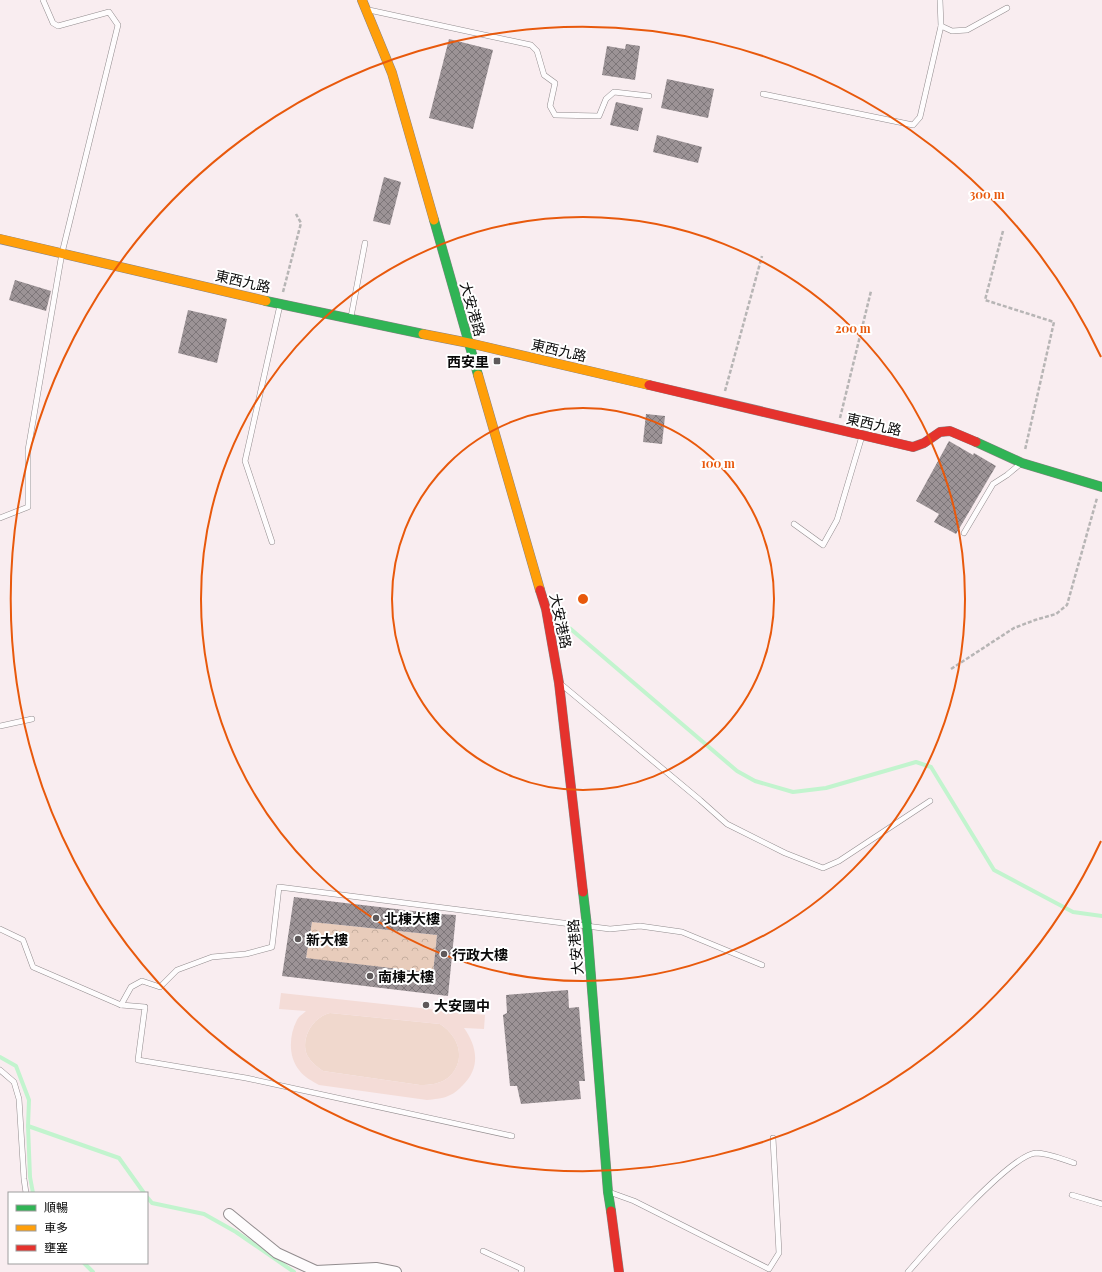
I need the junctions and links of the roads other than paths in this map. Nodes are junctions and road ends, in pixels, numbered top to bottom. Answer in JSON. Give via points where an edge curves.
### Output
{"nodes":[{"id":1,"x":43,"y":0,"type":"edge"},
{"id":2,"x":362,"y":0,"type":"edge"},
{"id":3,"x":940,"y":0,"type":"edge"},
{"id":4,"x":1007,"y":8,"type":"dead end"},
{"id":5,"x":367,"y":10,"type":"junction"},
{"id":6,"x":941,"y":26,"type":"junction"},
{"id":7,"x":763,"y":94,"type":"dead end"},
{"id":8,"x":649,"y":96,"type":"dead end"},
{"id":9,"x":0,"y":239,"type":"edge"},
{"id":10,"x":365,"y":243,"type":"dead end"},
{"id":11,"x":62,"y":253,"type":"junction"},
{"id":12,"x":280,"y":304,"type":"junction"},
{"id":13,"x":350,"y":318,"type":"junction"},
{"id":14,"x":469,"y":343,"type":"junction"},
{"id":15,"x":862,"y":436,"type":"junction"},
{"id":16,"x":1022,"y":463,"type":"junction"},
{"id":17,"x":1101,"y":487,"type":"edge"},
{"id":18,"x":0,"y":518,"type":"edge"},
{"id":19,"x":794,"y":524,"type":"dead end"},
{"id":20,"x":964,"y":533,"type":"dead end"},
{"id":21,"x":272,"y":542,"type":"dead end"},
{"id":22,"x":559,"y":683,"type":"junction"},
{"id":23,"x":32,"y":719,"type":"dead end"},
{"id":24,"x":0,"y":726,"type":"edge"},
{"id":25,"x":930,"y":800,"type":"dead end"},
{"id":26,"x":588,"y":926,"type":"junction"},
{"id":27,"x":0,"y":929,"type":"edge"},
{"id":28,"x":762,"y":964,"type":"dead end"},
{"id":29,"x":121,"y":1005,"type":"junction"},
{"id":30,"x":0,"y":1070,"type":"edge"},
{"id":31,"x":512,"y":1136,"type":"dead end"},
{"id":32,"x":773,"y":1138,"type":"dead end"},
{"id":33,"x":1074,"y":1163,"type":"dead end"},
{"id":34,"x":26,"y":1192,"type":"edge"},
{"id":35,"x":608,"y":1192,"type":"junction"},
{"id":36,"x":1072,"y":1195,"type":"dead end"},
{"id":37,"x":1102,"y":1204,"type":"edge"},
{"id":38,"x":229,"y":1214,"type":"dead end"},
{"id":39,"x":483,"y":1251,"type":"dead end"},
{"id":40,"x":396,"y":1272,"type":"edge"},
{"id":41,"x":521,"y":1272,"type":"edge"},
{"id":42,"x":619,"y":1272,"type":"edge"},
{"id":43,"x":908,"y":1272,"type":"edge"}],
"edges":[{"from":1,"to":11,"type":"lane","via":[[53,23],[58,26],[110,12],[118,25]]},
{"from":2,"to":5,"type":"main road","name":"大安港路"},
{"from":3,"to":6,"type":"lane"},
{"from":4,"to":6,"type":"lane","via":[[967,30],[952,31]]},
{"from":5,"to":8,"type":"lane","via":[[531,45],[537,51],[544,75],[555,83],[550,106],[555,115],[599,116],[606,99],[614,92]]},
{"from":5,"to":14,"type":"main road","name":"大安港路","via":[[392,74]]},
{"from":6,"to":7,"type":"lane","via":[[920,117],[913,125]]},
{"from":9,"to":11,"type":"main road","name":"東西九路"},
{"from":10,"to":13,"type":"lane"},
{"from":11,"to":12,"type":"main road","name":"東西九路"},
{"from":11,"to":18,"type":"lane","via":[[28,450],[28,507]]},
{"from":12,"to":13,"type":"main road","name":"東西九路"},
{"from":12,"to":21,"type":"lane","via":[[245,461]]},
{"from":13,"to":14,"type":"main road","name":"東西九路"},
{"from":14,"to":15,"type":"main road","name":"東西九路"},
{"from":14,"to":22,"type":"main road","name":"大安港路","via":[[546,609]]},
{"from":15,"to":16,"type":"main road","name":"東西九路","via":[[913,447],[940,432],[950,431]]},
{"from":15,"to":19,"type":"lane","via":[[837,520],[823,545]]},
{"from":16,"to":17,"type":"main road","name":"東西九路"},
{"from":16,"to":20,"type":"lane","via":[[993,484]]},
{"from":22,"to":25,"type":"lane","via":[[727,824],[823,868],[839,861]]},
{"from":22,"to":26,"type":"main road","name":"大安港路"},
{"from":23,"to":24,"type":"lane"},
{"from":26,"to":28,"type":"lane","via":[[610,929],[640,926],[682,932]]},
{"from":26,"to":29,"type":"lane","via":[[279,887],[272,947],[246,954],[212,957],[177,970],[160,987],[142,982],[131,987]]},
{"from":26,"to":35,"type":"main road","name":"大安港路"},
{"from":27,"to":29,"type":"lane","via":[[23,940],[33,967]]},
{"from":29,"to":31,"type":"lane","via":[[145,1007],[138,1060],[246,1078]]},
{"from":30,"to":34,"type":"lane","via":[[14,1082],[19,1099]]},
{"from":32,"to":35,"type":"lane","via":[[779,1253],[769,1269],[634,1201]]},
{"from":33,"to":43,"type":"lane","via":[[1035,1153],[1017,1161],[983,1190]]},
{"from":35,"to":42,"type":"main road","name":"大安港路"},
{"from":36,"to":37,"type":"lane"},
{"from":38,"to":40,"type":"street","via":[[277,1253],[316,1271],[376,1268]]},
{"from":39,"to":41,"type":"lane","via":[[522,1269]]}]}
